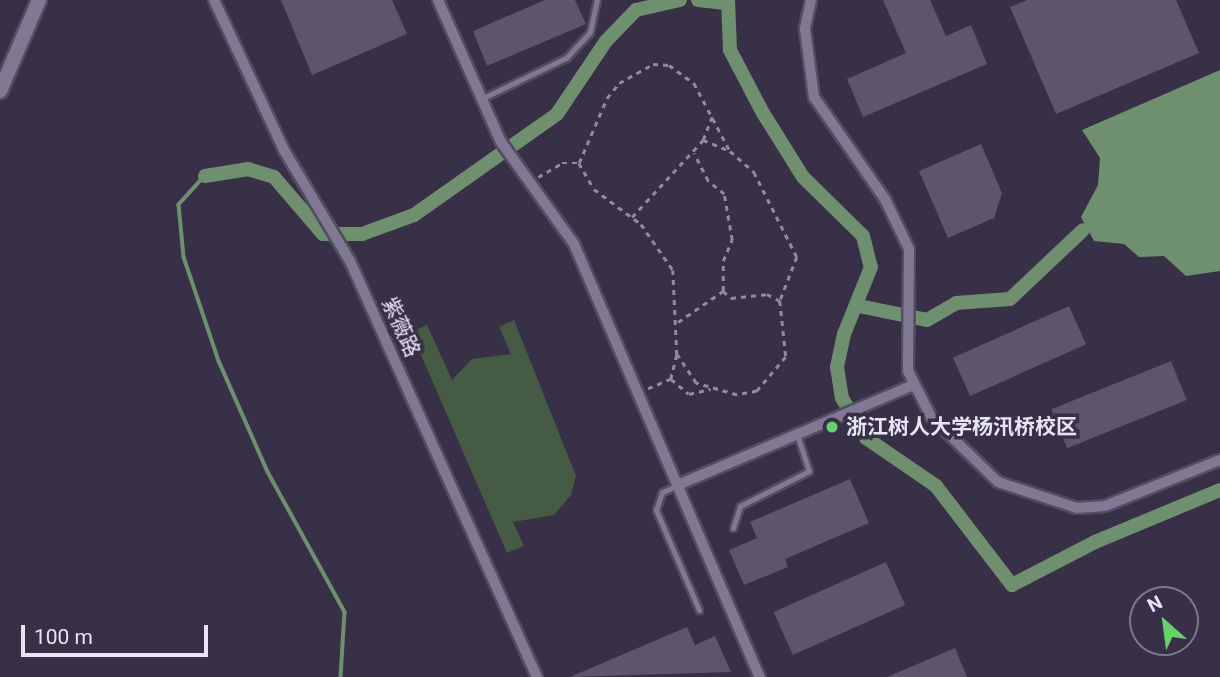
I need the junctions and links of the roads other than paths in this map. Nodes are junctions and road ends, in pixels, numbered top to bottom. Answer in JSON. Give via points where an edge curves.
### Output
{"nodes":[{"id":1,"x":39,"y":0,"type":"edge"},
{"id":2,"x":214,"y":0,"type":"edge"},
{"id":3,"x":438,"y":0,"type":"edge"},
{"id":4,"x":597,"y":0,"type":"edge"},
{"id":5,"x":811,"y":0,"type":"edge"},
{"id":6,"x":0,"y":91,"type":"edge"},
{"id":7,"x":481,"y":99,"type":"junction"},
{"id":8,"x":911,"y":386,"type":"junction"},
{"id":9,"x":797,"y":434,"type":"junction"},
{"id":10,"x":1220,"y":460,"type":"edge"},
{"id":11,"x":678,"y":485,"type":"junction"},
{"id":12,"x":733,"y":528,"type":"dead end"},
{"id":13,"x":699,"y":610,"type":"dead end"},
{"id":14,"x":537,"y":677,"type":"edge"},
{"id":15,"x":760,"y":677,"type":"edge"}],
"edges":[{"from":1,"to":6,"type":"street"},
{"from":2,"to":14,"type":"street","name":"紫薇路","via":[[284,150],[350,261]]},
{"from":3,"to":7,"type":"street"},
{"from":4,"to":7,"type":"lane","via":[[590,32],[566,58]]},
{"from":5,"to":8,"type":"street","via":[[805,29],[814,97],[886,199],[909,249]]},
{"from":7,"to":11,"type":"street","via":[[574,244]]},
{"from":8,"to":9,"type":"street"},
{"from":8,"to":10,"type":"street","via":[[978,466],[1019,494],[1048,503],[1105,506]]},
{"from":9,"to":11,"type":"street"},
{"from":9,"to":12,"type":"lane","via":[[809,471],[740,506]]},
{"from":11,"to":13,"type":"lane","via":[[662,492],[656,510]]},
{"from":11,"to":15,"type":"street"}]}
